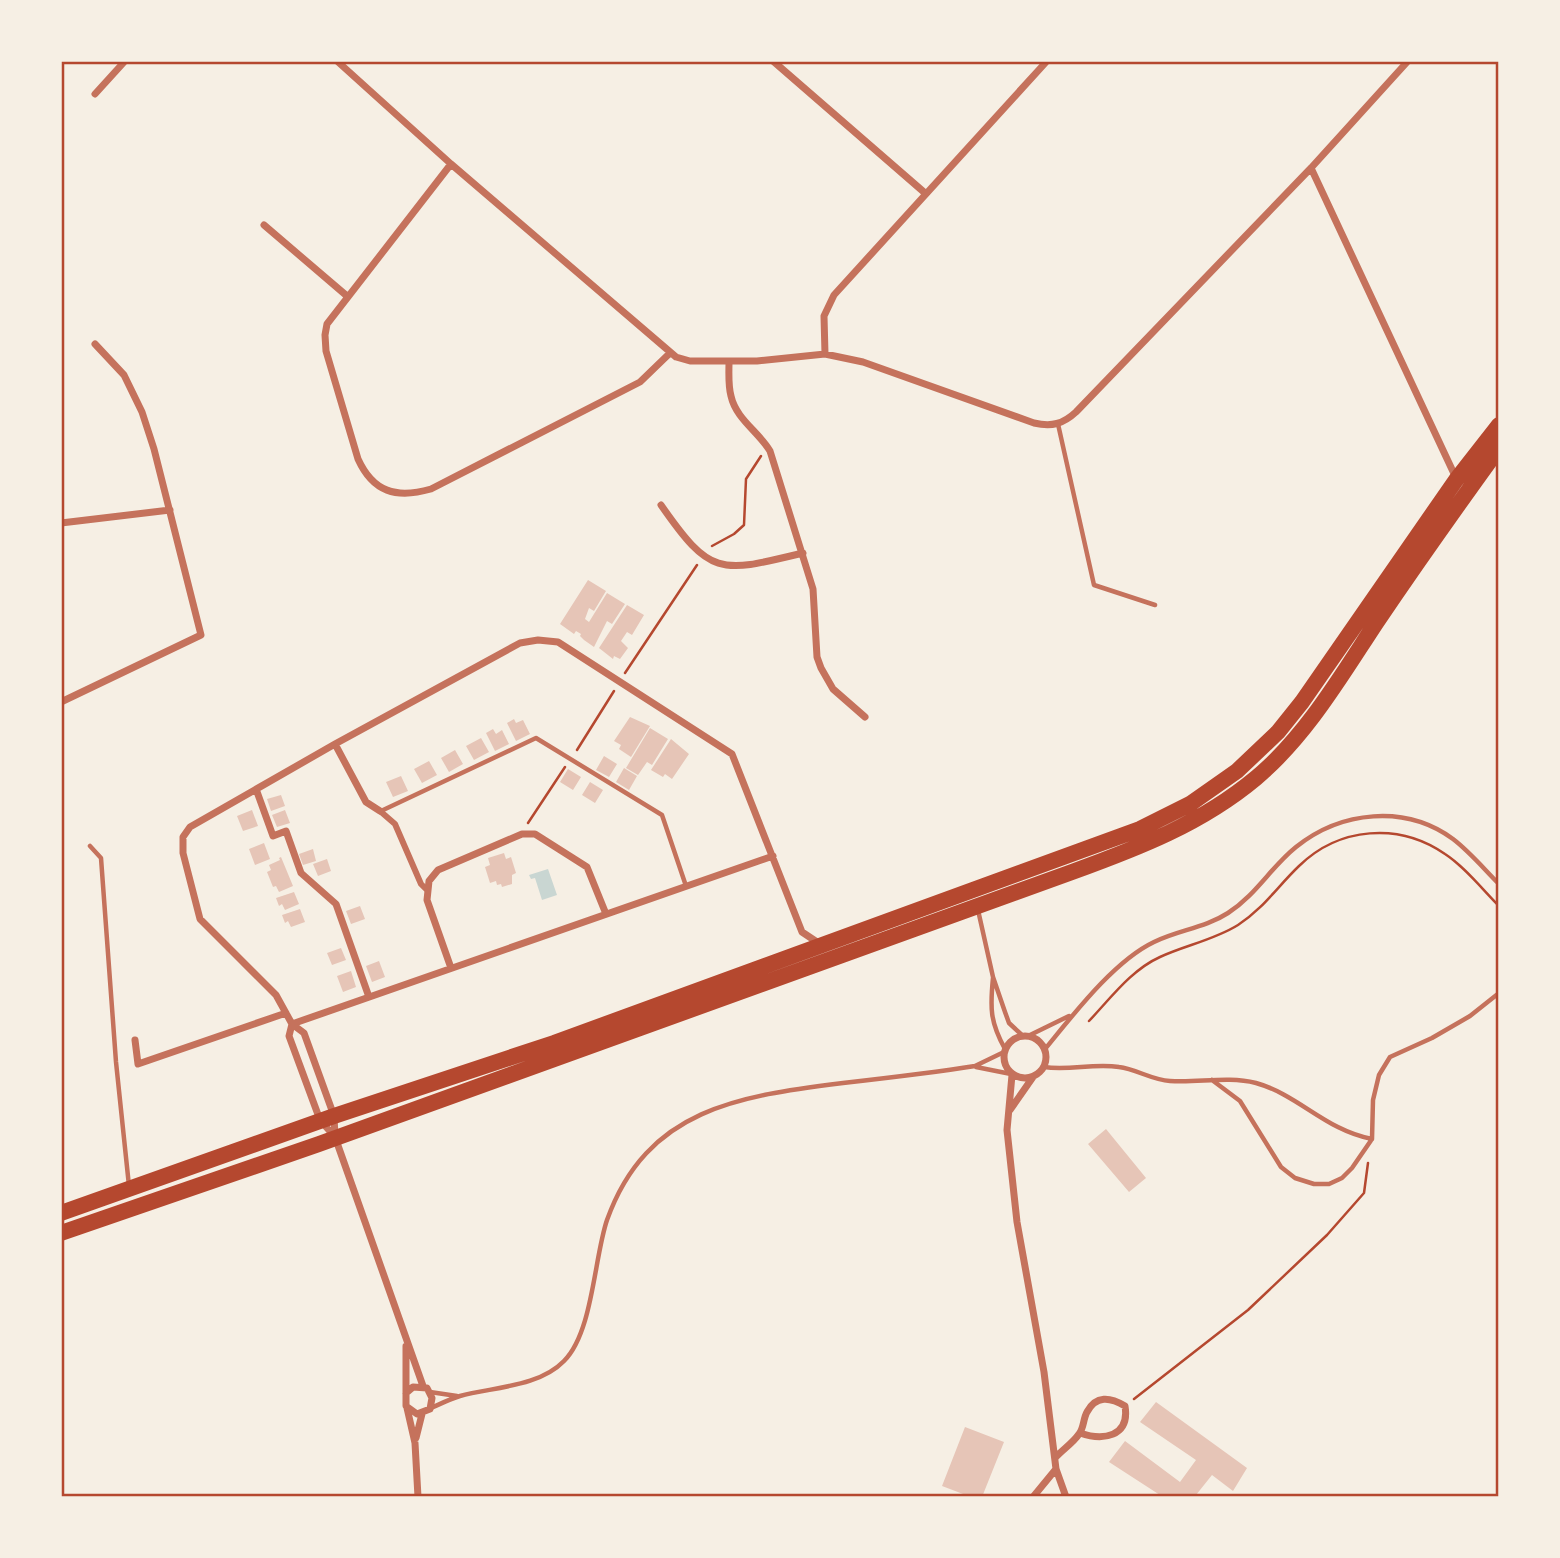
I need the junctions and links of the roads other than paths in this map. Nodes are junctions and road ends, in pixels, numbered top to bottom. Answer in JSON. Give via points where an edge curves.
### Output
{"nodes":[{"id":1,"x":125,"y":61,"type":"edge"},
{"id":2,"x":337,"y":61,"type":"edge"},
{"id":3,"x":773,"y":61,"type":"edge"},
{"id":4,"x":1047,"y":61,"type":"edge"},
{"id":5,"x":1408,"y":61,"type":"edge"},
{"id":6,"x":95,"y":94,"type":"dead end"},
{"id":7,"x":452,"y":164,"type":"junction"},
{"id":8,"x":1311,"y":168,"type":"junction"},
{"id":9,"x":925,"y":193,"type":"junction"},
{"id":10,"x":264,"y":225,"type":"dead end"},
{"id":11,"x":347,"y":296,"type":"junction"},
{"id":12,"x":95,"y":344,"type":"dead end"},
{"id":13,"x":670,"y":353,"type":"junction"},
{"id":14,"x":825,"y":354,"type":"junction"},
{"id":15,"x":729,"y":362,"type":"junction"},
{"id":16,"x":1058,"y":424,"type":"junction"},
{"id":17,"x":1499,"y":425,"type":"edge"},
{"id":18,"x":1499,"y":449,"type":"edge"},
{"id":19,"x":1456,"y":480,"type":"junction"},
{"id":20,"x":660,"y":505,"type":"dead end"},
{"id":21,"x":170,"y":510,"type":"junction"},
{"id":22,"x":61,"y":523,"type":"edge"},
{"id":23,"x":803,"y":554,"type":"junction"},
{"id":24,"x":1154,"y":605,"type":"dead end"},
{"id":25,"x":61,"y":702,"type":"edge"},
{"id":26,"x":865,"y":716,"type":"dead end"},
{"id":27,"x":335,"y":744,"type":"junction"},
{"id":28,"x":256,"y":789,"type":"junction"},
{"id":29,"x":380,"y":811,"type":"junction"},
{"id":30,"x":90,"y":846,"type":"dead end"},
{"id":31,"x":773,"y":856,"type":"junction"},
{"id":32,"x":1499,"y":884,"type":"edge"},
{"id":33,"x":686,"y":886,"type":"junction"},
{"id":34,"x":426,"y":889,"type":"junction"},
{"id":35,"x":977,"y":906,"type":"junction"},
{"id":36,"x":606,"y":914,"type":"junction"},
{"id":37,"x":821,"y":946,"type":"junction"},
{"id":38,"x":451,"y":968,"type":"junction"},
{"id":39,"x":993,"y":977,"type":"junction"},
{"id":40,"x":1499,"y":993,"type":"edge"},
{"id":41,"x":369,"y":997,"type":"junction"},
{"id":42,"x":286,"y":1013,"type":"junction"},
{"id":43,"x":1073,"y":1014,"type":"junction"},
{"id":44,"x":292,"y":1024,"type":"junction"},
{"id":45,"x":1025,"y":1036,"type":"junction"},
{"id":46,"x":135,"y":1040,"type":"dead end"},
{"id":47,"x":1045,"y":1049,"type":"junction"},
{"id":48,"x":1004,"y":1051,"type":"junction"},
{"id":49,"x":975,"y":1066,"type":"junction"},
{"id":50,"x":1044,"y":1067,"type":"junction"},
{"id":51,"x":1011,"y":1074,"type":"junction"},
{"id":52,"x":1032,"y":1077,"type":"junction"},
{"id":53,"x":1212,"y":1080,"type":"junction"},
{"id":54,"x":1007,"y":1113,"type":"junction"},
{"id":55,"x":327,"y":1118,"type":"junction"},
{"id":56,"x":335,"y":1137,"type":"junction"},
{"id":57,"x":1372,"y":1139,"type":"junction"},
{"id":58,"x":129,"y":1189,"type":"junction"},
{"id":59,"x":61,"y":1213,"type":"edge"},
{"id":60,"x":61,"y":1233,"type":"edge"},
{"id":61,"x":407,"y":1342,"type":"junction"},
{"id":62,"x":422,"y":1387,"type":"junction"},
{"id":63,"x":430,"y":1391,"type":"junction"},
{"id":64,"x":407,"y":1393,"type":"junction"},
{"id":65,"x":458,"y":1396,"type":"junction"},
{"id":66,"x":406,"y":1406,"type":"junction"},
{"id":67,"x":430,"y":1409,"type":"junction"},
{"id":68,"x":422,"y":1413,"type":"junction"},
{"id":69,"x":1080,"y":1433,"type":"junction"},
{"id":70,"x":415,"y":1443,"type":"junction"},
{"id":71,"x":1055,"y":1458,"type":"junction"},
{"id":72,"x":1056,"y":1469,"type":"junction"},
{"id":73,"x":418,"y":1497,"type":"edge"},
{"id":74,"x":1033,"y":1497,"type":"edge"},
{"id":75,"x":1066,"y":1497,"type":"edge"}],
"edges":[{"from":1,"to":6,"type":"street"},
{"from":2,"to":7,"type":"street"},
{"from":3,"to":9,"type":"street"},
{"from":4,"to":9,"type":"street"},
{"from":5,"to":8,"type":"street"},
{"from":7,"to":11,"type":"street"},
{"from":7,"to":13,"type":"street"},
{"from":8,"to":16,"type":"street","via":[[1076,412]]},
{"from":8,"to":19,"type":"street"},
{"from":9,"to":14,"type":"street","via":[[828,304]]},
{"from":10,"to":11,"type":"street"},
{"from":11,"to":13,"type":"street","via":[[327,324],[326,351],[364,473],[373,483],[396,493],[430,489],[628,388],[652,373]]},
{"from":12,"to":21,"type":"street","via":[[124,375],[142,412]]},
{"from":13,"to":15,"type":"street","via":[[685,361]]},
{"from":14,"to":15,"type":"street"},
{"from":14,"to":16,"type":"street","via":[[863,362],[1034,423]]},
{"from":15,"to":23,"type":"street","via":[[730,395],[770,451]]},
{"from":16,"to":24,"type":"lane","via":[[1094,584]]},
{"from":17,"to":19,"type":"highway"},
{"from":18,"to":35,"type":"highway","via":[[1330,693],[1257,777],[1197,820],[1160,838]]},
{"from":19,"to":37,"type":"highway","via":[[1286,722],[1257,754],[1211,791],[1140,829]]},
{"from":20,"to":23,"type":"street","via":[[695,550],[727,566],[747,567]]},
{"from":21,"to":22,"type":"street"},
{"from":21,"to":25,"type":"street","via":[[201,635]]},
{"from":23,"to":26,"type":"street","via":[[815,597],[821,668],[833,689]]},
{"from":27,"to":28,"type":"street"},
{"from":27,"to":29,"type":"street","via":[[366,802]]},
{"from":27,"to":31,"type":"street","via":[[520,643],[558,642],[732,754]]},
{"from":28,"to":41,"type":"street","via":[[273,836],[286,831],[301,873],[336,904]]},
{"from":28,"to":42,"type":"street","via":[[190,827],[183,838],[183,853],[200,919],[276,995]]},
{"from":29,"to":33,"type":"lane","via":[[536,738],[662,815]]},
{"from":29,"to":34,"type":"street","via":[[395,824]]},
{"from":30,"to":58,"type":"lane","via":[[101,858]]},
{"from":31,"to":33,"type":"street"},
{"from":31,"to":37,"type":"street","via":[[802,932]]},
{"from":32,"to":43,"type":"lane","via":[[1466,850],[1429,826],[1384,816],[1339,822],[1293,849],[1258,889],[1228,913],[1137,951]]},
{"from":33,"to":36,"type":"street"},
{"from":34,"to":36,"type":"street","via":[[438,870],[528,833],[541,836],[587,867]]},
{"from":34,"to":38,"type":"street"},
{"from":35,"to":39,"type":"lane"},
{"from":35,"to":56,"type":"highway"},
{"from":36,"to":38,"type":"street"},
{"from":37,"to":55,"type":"highway","via":[[554,1043]]},
{"from":38,"to":41,"type":"street"},
{"from":39,"to":45,"type":"lane","via":[[1009,1023]]},
{"from":39,"to":48,"type":"lane","via":[[993,1027]]},
{"from":40,"to":57,"type":"lane","via":[[1470,1016],[1390,1057],[1379,1075],[1373,1100]]},
{"from":41,"to":44,"type":"street"},
{"from":42,"to":44,"type":"street"},
{"from":42,"to":46,"type":"street","via":[[138,1064]]},
{"from":43,"to":45,"type":"lane"},
{"from":43,"to":47,"type":"lane"},
{"from":44,"to":55,"type":"street","via":[[289,1036]]},
{"from":44,"to":55,"type":"street","via":[[304,1033]]},
{"from":45,"to":47,"type":"street"},
{"from":45,"to":48,"type":"street","via":[[1012,1040]]},
{"from":47,"to":50,"type":"street"},
{"from":48,"to":49,"type":"lane"},
{"from":48,"to":51,"type":"street","via":[[1004,1064]]},
{"from":49,"to":51,"type":"lane"},
{"from":49,"to":65,"type":"lane","via":[[770,1092],[712,1109],[668,1133],[631,1169],[607,1220],[581,1331],[564,1362],[525,1382]]},
{"from":50,"to":52,"type":"street"},
{"from":50,"to":53,"type":"lane","via":[[1105,1065],[1167,1081]]},
{"from":51,"to":52,"type":"street"},
{"from":51,"to":54,"type":"street"},
{"from":52,"to":54,"type":"street"},
{"from":53,"to":57,"type":"lane","via":[[1260,1084],[1333,1126]]},
{"from":53,"to":57,"type":"lane","via":[[1240,1101],[1277,1161],[1294,1178],[1329,1184],[1342,1178]]},
{"from":54,"to":71,"type":"street","via":[[1017,1222]]},
{"from":55,"to":56,"type":"street"},
{"from":55,"to":56,"type":"street"},
{"from":55,"to":58,"type":"highway"},
{"from":56,"to":60,"type":"highway"},
{"from":56,"to":61,"type":"street"},
{"from":58,"to":59,"type":"highway"},
{"from":61,"to":62,"type":"street"},
{"from":61,"to":64,"type":"street"},
{"from":62,"to":63,"type":"street"},
{"from":62,"to":64,"type":"street"},
{"from":63,"to":65,"type":"lane"},
{"from":63,"to":67,"type":"street"},
{"from":64,"to":66,"type":"street"},
{"from":65,"to":67,"type":"lane"},
{"from":66,"to":68,"type":"street","via":[[413,1413]]},
{"from":66,"to":70,"type":"street"},
{"from":67,"to":68,"type":"street"},
{"from":68,"to":70,"type":"street"},
{"from":69,"to":69,"type":"street","via":[[1105,1437],[1117,1432],[1126,1416],[1125,1406],[1116,1400],[1095,1401]]},
{"from":69,"to":71,"type":"street"},
{"from":70,"to":73,"type":"street"},
{"from":71,"to":72,"type":"street"},
{"from":72,"to":74,"type":"street"},
{"from":72,"to":75,"type":"street"}]}
